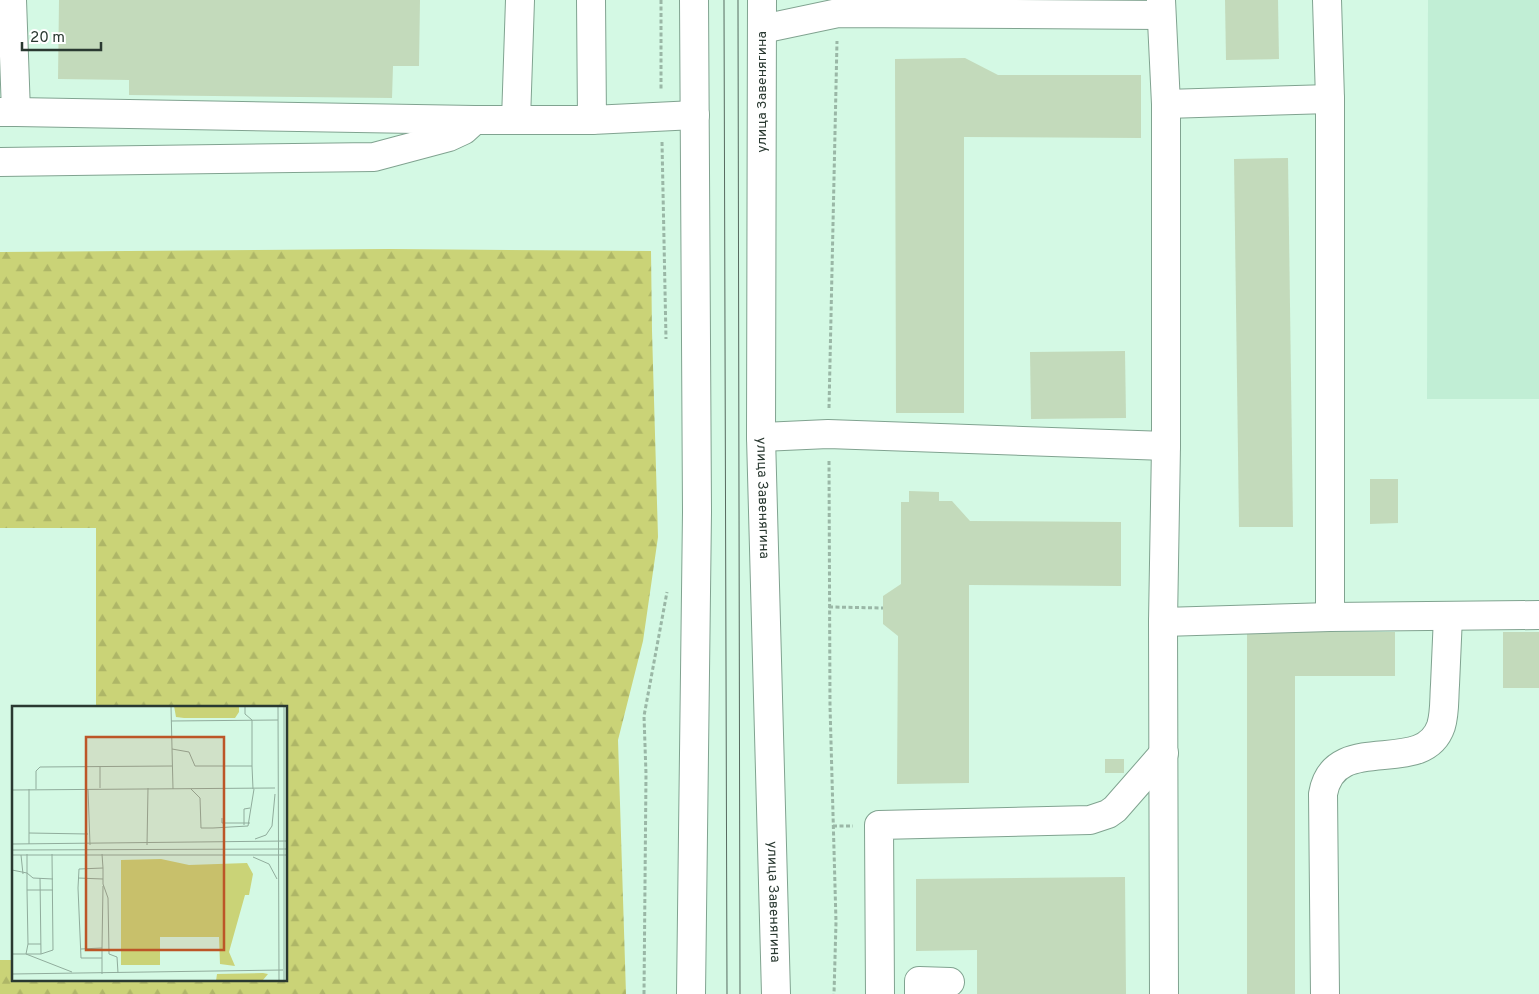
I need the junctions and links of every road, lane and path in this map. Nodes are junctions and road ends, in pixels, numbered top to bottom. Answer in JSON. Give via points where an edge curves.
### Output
{"nodes":[{"id":1,"x":12,"y":0,"type":"edge"},
{"id":2,"x":520,"y":0,"type":"edge"},
{"id":3,"x":591,"y":0,"type":"edge"},
{"id":4,"x":661,"y":0,"type":"edge"},
{"id":5,"x":694,"y":0,"type":"edge"},
{"id":6,"x":762,"y":0,"type":"edge"},
{"id":7,"x":1327,"y":0,"type":"edge"},
{"id":8,"x":838,"y":7,"type":"edge"},
{"id":9,"x":1161,"y":8,"type":"edge"},
{"id":10,"x":762,"y":29,"type":"junction"},
{"id":11,"x":1330,"y":99,"type":"junction"},
{"id":12,"x":1166,"y":104,"type":"junction"},
{"id":13,"x":8,"y":112,"type":"edge"},
{"id":14,"x":694,"y":115,"type":"junction"},
{"id":15,"x":661,"y":117,"type":"junction"},
{"id":16,"x":475,"y":120,"type":"junction"},
{"id":17,"x":516,"y":120,"type":"junction"},
{"id":18,"x":592,"y":120,"type":"junction"},
{"id":19,"x":0,"y":162,"type":"edge"},
{"id":20,"x":667,"y":346,"type":"dead end"},
{"id":21,"x":828,"y":434,"type":"junction"},
{"id":22,"x":761,"y":437,"type":"junction"},
{"id":23,"x":1166,"y":446,"type":"junction"},
{"id":24,"x":668,"y":585,"type":"dead end"},
{"id":25,"x":829,"y":607,"type":"junction"},
{"id":26,"x":884,"y":608,"type":"dead end"},
{"id":27,"x":1539,"y":615,"type":"edge"},
{"id":28,"x":1448,"y":616,"type":"junction"},
{"id":29,"x":1330,"y":617,"type":"junction"},
{"id":30,"x":1163,"y":622,"type":"junction"},
{"id":31,"x":1164,"y":753,"type":"junction"},
{"id":32,"x":833,"y":826,"type":"junction"},
{"id":33,"x":853,"y":826,"type":"dead end"},
{"id":34,"x":950,"y":982,"type":"dead end"},
{"id":35,"x":644,"y":994,"type":"edge"},
{"id":36,"x":691,"y":994,"type":"edge"},
{"id":37,"x":776,"y":994,"type":"edge"},
{"id":38,"x":834,"y":994,"type":"edge"},
{"id":39,"x":880,"y":994,"type":"edge"},
{"id":40,"x":919,"y":994,"type":"edge"},
{"id":41,"x":1164,"y":994,"type":"edge"},
{"id":42,"x":1324,"y":994,"type":"edge"}],
"edges":[{"from":1,"to":13,"type":"main road"},
{"from":2,"to":17,"type":"main road"},
{"from":3,"to":18,"type":"main road"},
{"from":4,"to":15,"type":"path"},
{"from":5,"to":14,"type":"main road"},
{"from":6,"to":10,"type":"main road","name":"улица Завенягина"},
{"from":7,"to":11,"type":"main road"},
{"from":8,"to":9,"type":"main road"},
{"from":8,"to":10,"type":"main road"},
{"from":8,"to":21,"type":"path"},
{"from":9,"to":12,"type":"main road"},
{"from":10,"to":22,"type":"main road","name":"улица Завенягина"},
{"from":11,"to":12,"type":"main road"},
{"from":11,"to":29,"type":"main road"},
{"from":12,"to":23,"type":"main road"},
{"from":13,"to":16,"type":"main road"},
{"from":14,"to":15,"type":"main road"},
{"from":14,"to":36,"type":"main road","via":[[697,512]]},
{"from":15,"to":18,"type":"main road"},
{"from":15,"to":20,"type":"path"},
{"from":16,"to":17,"type":"main road"},
{"from":16,"to":19,"type":"main road","via":[[449,137],[374,157]]},
{"from":17,"to":18,"type":"main road"},
{"from":21,"to":22,"type":"main road"},
{"from":21,"to":23,"type":"main road"},
{"from":21,"to":25,"type":"path"},
{"from":22,"to":37,"type":"main road","name":"улица Завенягина"},
{"from":23,"to":30,"type":"main road"},
{"from":24,"to":35,"type":"path","via":[[644,716]]},
{"from":25,"to":26,"type":"path"},
{"from":25,"to":32,"type":"path"},
{"from":27,"to":28,"type":"main road"},
{"from":28,"to":29,"type":"main road"},
{"from":28,"to":42,"type":"main road","via":[[1444,711],[1440,728],[1431,741],[1417,750],[1342,763],[1325,781]]},
{"from":29,"to":30,"type":"main road"},
{"from":30,"to":31,"type":"main road"},
{"from":31,"to":39,"type":"main road","via":[[1115,809],[1099,818],[879,825]]},
{"from":31,"to":41,"type":"main road"},
{"from":32,"to":33,"type":"path"},
{"from":32,"to":38,"type":"path"},
{"from":34,"to":40,"type":"main road","via":[[919,981]]}]}
